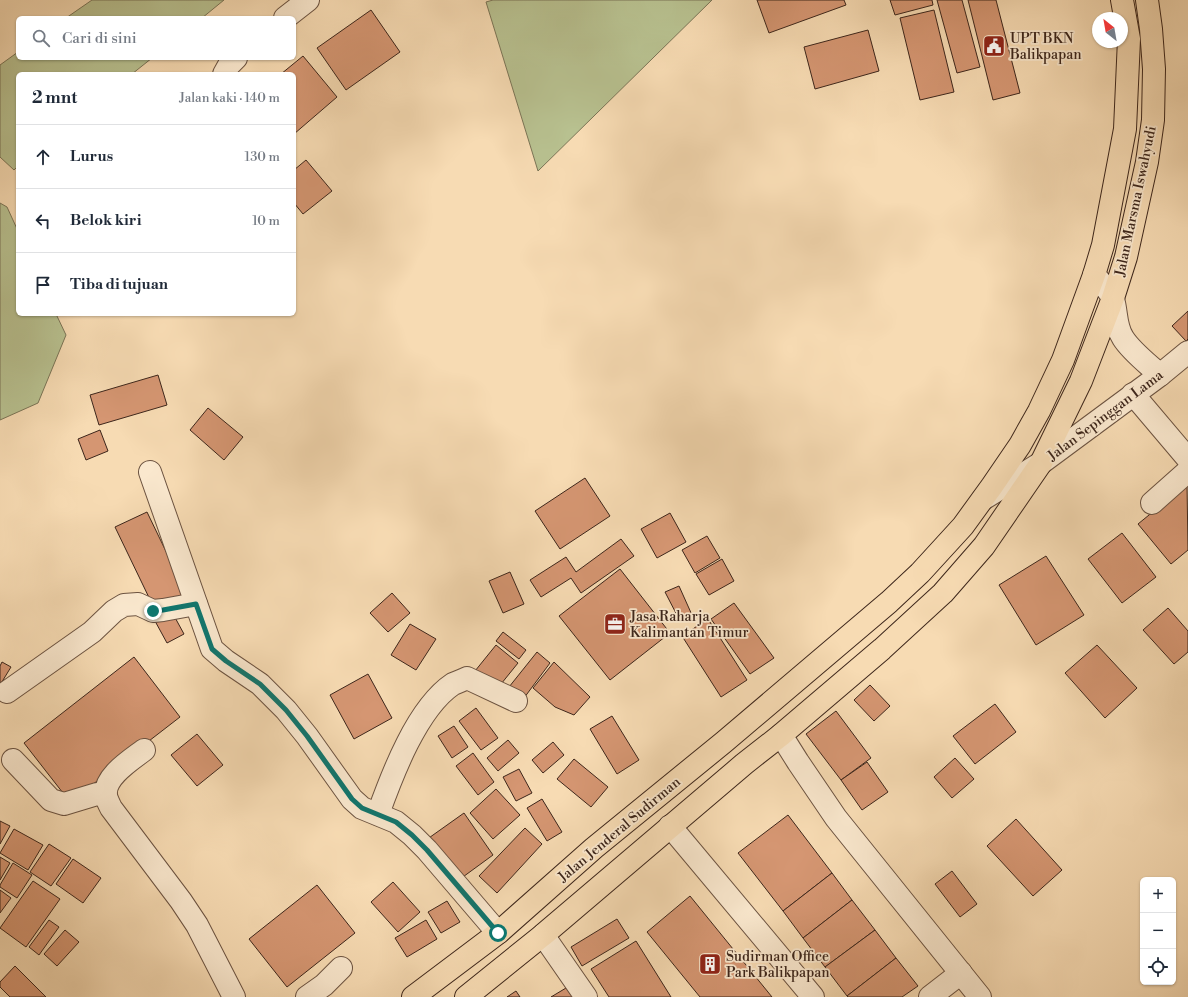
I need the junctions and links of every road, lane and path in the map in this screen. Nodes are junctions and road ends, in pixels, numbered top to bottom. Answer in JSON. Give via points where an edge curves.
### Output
{"nodes":[{"id":1,"x":308,"y":0,"type":"edge"},
{"id":2,"x":1122,"y":0,"type":"edge"},
{"id":3,"x":1147,"y":0,"type":"edge"},
{"id":4,"x":288,"y":16,"type":"edge"},
{"id":5,"x":234,"y":60,"type":"edge"},
{"id":6,"x":226,"y":72,"type":"edge"},
{"id":7,"x":1094,"y":275,"type":"junction"},
{"id":8,"x":1113,"y":298,"type":"junction"},
{"id":9,"x":1188,"y":352,"type":"edge"},
{"id":10,"x":1160,"y":375,"type":"junction"},
{"id":11,"x":1133,"y":394,"type":"junction"},
{"id":12,"x":1188,"y":459,"type":"edge"},
{"id":13,"x":1041,"y":463,"type":"junction"},
{"id":14,"x":1188,"y":471,"type":"edge"},
{"id":15,"x":150,"y":472,"type":"dead end"},
{"id":16,"x":983,"y":500,"type":"junction"},
{"id":17,"x":1152,"y":503,"type":"dead end"},
{"id":18,"x":196,"y":604,"type":"junction"},
{"id":19,"x":823,"y":658,"type":"joint"},
{"id":20,"x":7,"y":692,"type":"dead end"},
{"id":21,"x":516,"y":701,"type":"dead end"},
{"id":22,"x":782,"y":735,"type":"junction"},
{"id":23,"x":144,"y":750,"type":"dead end"},
{"id":24,"x":13,"y":760,"type":"dead end"},
{"id":25,"x":106,"y":796,"type":"junction"},
{"id":26,"x":378,"y":814,"type":"junction"},
{"id":27,"x":670,"y":826,"type":"junction"},
{"id":28,"x":498,"y":933,"type":"junction"},
{"id":29,"x":543,"y":935,"type":"junction"},
{"id":30,"x":340,"y":968,"type":"dead end"},
{"id":31,"x":961,"y":973,"type":"junction"},
{"id":32,"x":322,"y":993,"type":"edge"},
{"id":33,"x":234,"y":997,"type":"edge"},
{"id":34,"x":413,"y":997,"type":"edge"},
{"id":35,"x":466,"y":997,"type":"edge"},
{"id":36,"x":586,"y":997,"type":"edge"},
{"id":37,"x":813,"y":997,"type":"edge"},
{"id":38,"x":930,"y":997,"type":"edge"},
{"id":39,"x":980,"y":997,"type":"edge"}],
"edges":[{"from":1,"to":4,"type":"street"},
{"from":2,"to":7,"type":"highway","name":"Jalan Marsma Iswahyudi","via":[[1129,39],[1125,129],[1103,245]]},
{"from":3,"to":8,"type":"highway","name":"Jalan Marsma Iswahyudi","via":[[1154,69],[1153,120],[1128,250]]},
{"from":5,"to":6,"type":"street"},
{"from":7,"to":8,"type":"street"},
{"from":7,"to":16,"type":"highway","name":"Jalan Marsma Iswahyudi","via":[[1063,360],[1039,411],[1020,445]]},
{"from":8,"to":10,"type":"street","via":[[1122,337],[1130,348]]},
{"from":8,"to":13,"type":"highway","name":"Jalan Marsma Iswahyudi","via":[[1081,381]]},
{"from":9,"to":10,"type":"street","name":"Jalan Sepinggan Lama"},
{"from":10,"to":11,"type":"street","name":"Jalan Sepinggan Lama"},
{"from":11,"to":12,"type":"street"},
{"from":11,"to":13,"type":"street","name":"Jalan Sepinggan Lama"},
{"from":13,"to":16,"type":"street","name":"Jalan Sepinggan Lama"},
{"from":13,"to":22,"type":"highway","name":"Jalan Marsma Iswahyudi","via":[[984,546],[943,594]]},
{"from":14,"to":17,"type":"street"},
{"from":15,"to":18,"type":"street"},
{"from":16,"to":19,"type":"highway","name":"Jalan Marsma Iswahyudi","via":[[920,573]]},
{"from":18,"to":20,"type":"street","via":[[153,611],[138,604],[124,605],[92,632]]},
{"from":18,"to":26,"type":"street","via":[[212,649],[260,684],[307,736],[352,799],[362,808]]},
{"from":19,"to":28,"type":"highway","name":"Jalan Jenderal Sudirman","via":[[594,848]]},
{"from":21,"to":26,"type":"street","via":[[468,678],[442,693],[406,744]]},
{"from":22,"to":27,"type":"highway"},
{"from":22,"to":31,"type":"street","via":[[836,818]]},
{"from":23,"to":25,"type":"street","via":[[109,781]]},
{"from":24,"to":25,"type":"street","via":[[50,800],[64,804],[97,794]]},
{"from":25,"to":33,"type":"street","via":[[111,808],[197,925]]},
{"from":26,"to":28,"type":"street","via":[[396,822],[412,835]]},
{"from":27,"to":29,"type":"highway"},
{"from":27,"to":37,"type":"street"},
{"from":28,"to":34,"type":"highway","name":"Jalan Jenderal Sudirman"},
{"from":29,"to":35,"type":"highway"},
{"from":29,"to":36,"type":"street"},
{"from":30,"to":32,"type":"street"},
{"from":31,"to":38,"type":"street"},
{"from":31,"to":39,"type":"street"}]}
